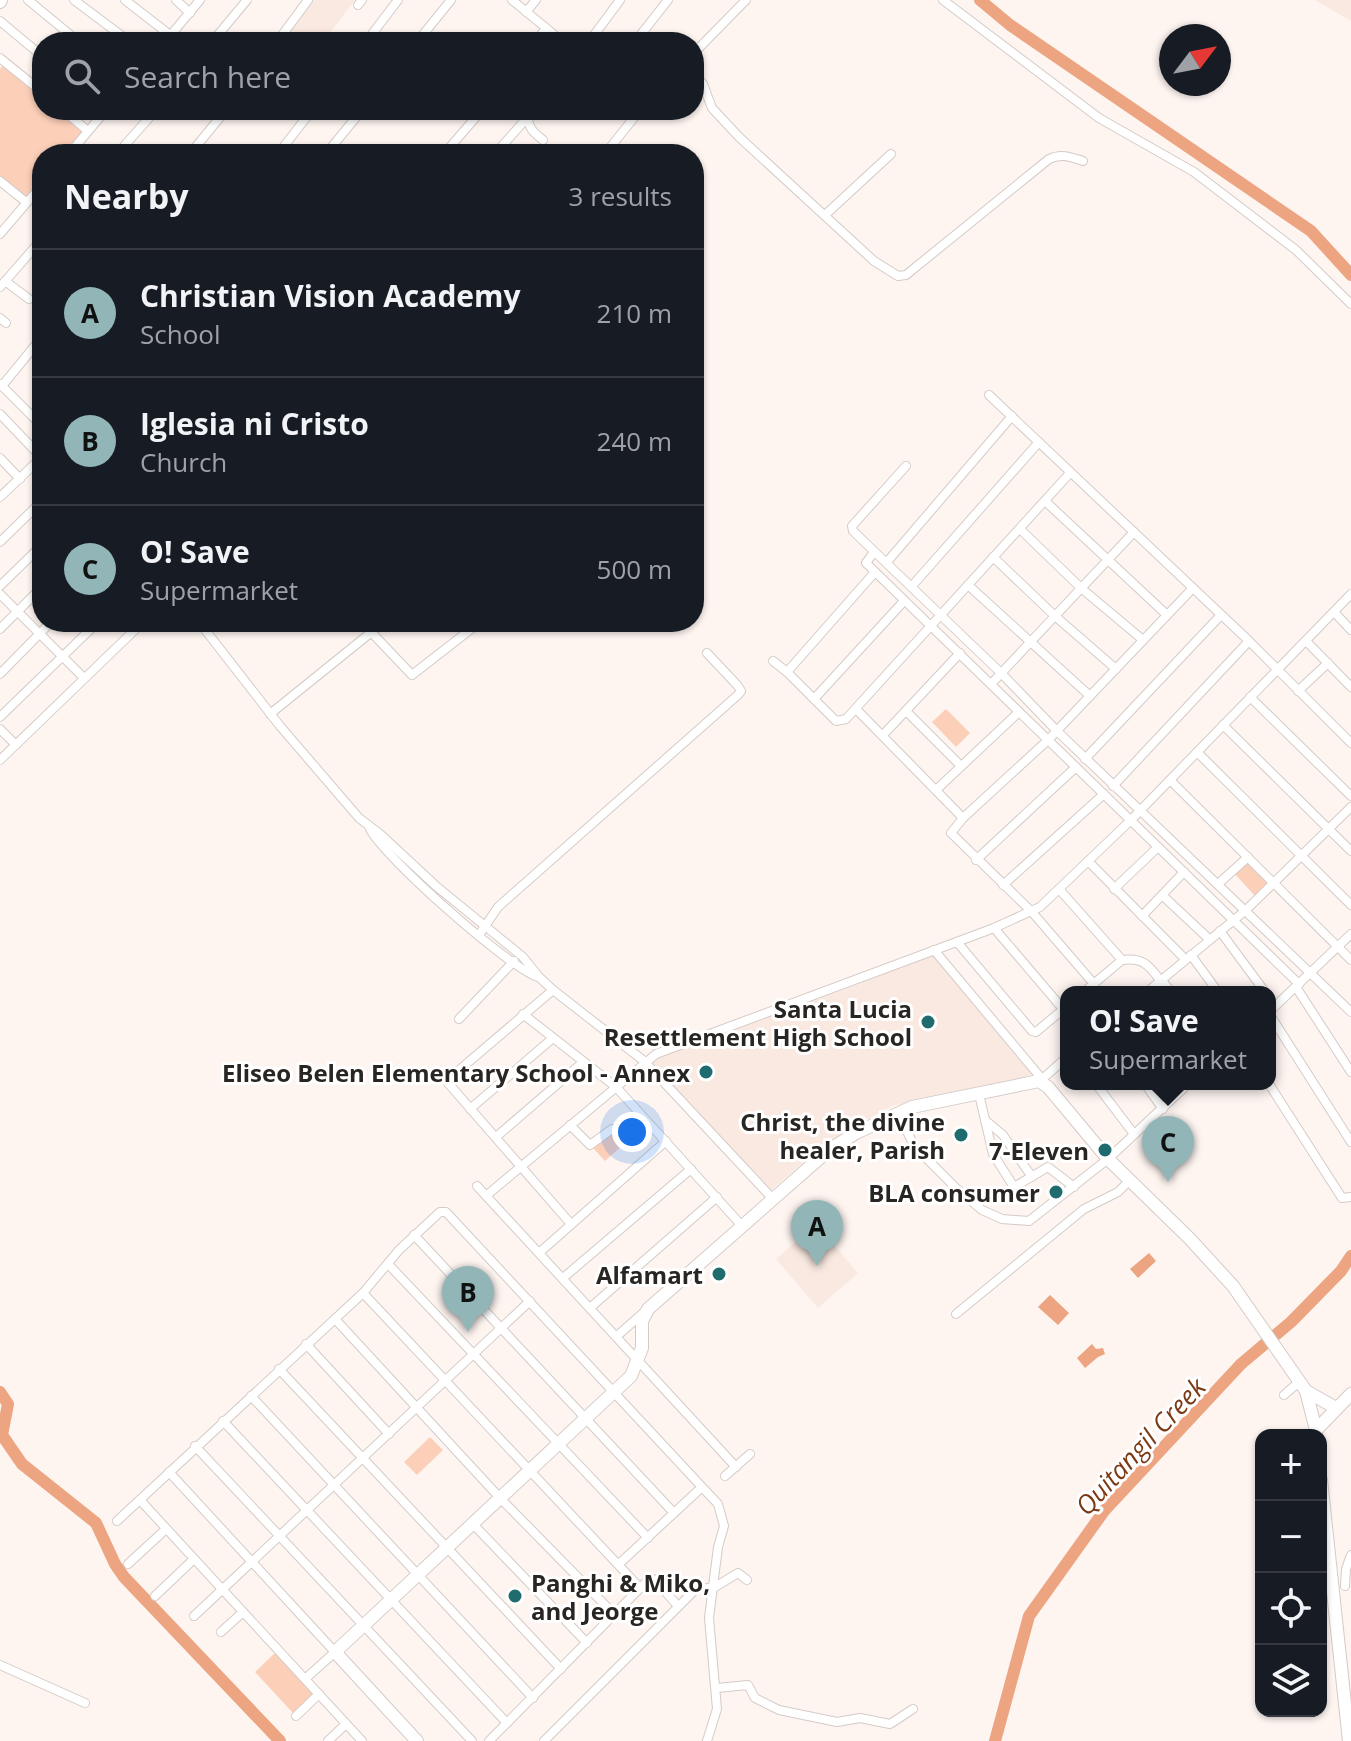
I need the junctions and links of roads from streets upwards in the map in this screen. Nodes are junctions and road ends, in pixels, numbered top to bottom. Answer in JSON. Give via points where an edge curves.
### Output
{"nodes":[{"id":1,"x":28,"y":0,"type":"edge"},
{"id":2,"x":74,"y":0,"type":"edge"},
{"id":3,"x":125,"y":0,"type":"edge"},
{"id":4,"x":176,"y":0,"type":"edge"},
{"id":5,"x":200,"y":0,"type":"edge"},
{"id":6,"x":247,"y":0,"type":"edge"},
{"id":7,"x":308,"y":0,"type":"edge"},
{"id":8,"x":398,"y":0,"type":"edge"},
{"id":9,"x":451,"y":0,"type":"edge"},
{"id":10,"x":512,"y":0,"type":"edge"},
{"id":11,"x":536,"y":0,"type":"edge"},
{"id":12,"x":620,"y":0,"type":"edge"},
{"id":13,"x":668,"y":0,"type":"edge"},
{"id":14,"x":746,"y":0,"type":"edge"},
{"id":15,"x":943,"y":0,"type":"edge"},
{"id":16,"x":526,"y":12,"type":"junction"},
{"id":17,"x":190,"y":13,"type":"junction"},
{"id":18,"x":0,"y":21,"type":"edge"},
{"id":19,"x":546,"y":28,"type":"junction"},
{"id":20,"x":67,"y":32,"type":"edge"},
{"id":21,"x":117,"y":32,"type":"edge"},
{"id":22,"x":159,"y":32,"type":"edge"},
{"id":23,"x":173,"y":32,"type":"edge"},
{"id":24,"x":220,"y":32,"type":"edge"},
{"id":25,"x":284,"y":32,"type":"edge"},
{"id":26,"x":374,"y":32,"type":"edge"},
{"id":27,"x":425,"y":32,"type":"edge"},
{"id":28,"x":543,"y":32,"type":"edge"},
{"id":29,"x":551,"y":32,"type":"edge"},
{"id":30,"x":596,"y":32,"type":"edge"},
{"id":31,"x":643,"y":32,"type":"edge"},
{"id":32,"x":704,"y":43,"type":"edge"},
{"id":33,"x":32,"y":48,"type":"edge"},
{"id":34,"x":2,"y":63,"type":"edge"},
{"id":35,"x":32,"y":85,"type":"edge"},
{"id":36,"x":704,"y":87,"type":"edge"},
{"id":37,"x":75,"y":120,"type":"edge"},
{"id":38,"x":97,"y":120,"type":"edge"},
{"id":39,"x":147,"y":120,"type":"edge"},
{"id":40,"x":218,"y":120,"type":"edge"},
{"id":41,"x":304,"y":120,"type":"edge"},
{"id":42,"x":354,"y":120,"type":"edge"},
{"id":43,"x":473,"y":120,"type":"edge"},
{"id":44,"x":525,"y":120,"type":"edge"},
{"id":45,"x":529,"y":120,"type":"edge"},
{"id":46,"x":632,"y":120,"type":"edge"},
{"id":47,"x":88,"y":131,"type":"junction"},
{"id":48,"x":543,"y":140,"type":"dead end"},
{"id":49,"x":77,"y":144,"type":"edge"},
{"id":50,"x":126,"y":144,"type":"edge"},
{"id":51,"x":198,"y":144,"type":"edge"},
{"id":52,"x":286,"y":144,"type":"edge"},
{"id":53,"x":334,"y":144,"type":"edge"},
{"id":54,"x":453,"y":144,"type":"edge"},
{"id":55,"x":504,"y":144,"type":"edge"},
{"id":56,"x":613,"y":144,"type":"edge"},
{"id":57,"x":891,"y":154,"type":"dead end"},
{"id":58,"x":1083,"y":161,"type":"dead end"},
{"id":59,"x":0,"y":181,"type":"edge"},
{"id":60,"x":32,"y":196,"type":"edge"},
{"id":61,"x":26,"y":202,"type":"junction"},
{"id":62,"x":825,"y":215,"type":"junction"},
{"id":63,"x":1,"y":230,"type":"edge"},
{"id":64,"x":32,"y":251,"type":"edge"},
{"id":65,"x":3,"y":284,"type":"edge"},
{"id":66,"x":29,"y":299,"type":"dead end"},
{"id":67,"x":1351,"y":304,"type":"edge"},
{"id":68,"x":32,"y":349,"type":"edge"},
{"id":69,"x":1,"y":385,"type":"edge"},
{"id":70,"x":989,"y":395,"type":"dead end"},
{"id":71,"x":0,"y":414,"type":"edge"},
{"id":72,"x":32,"y":416,"type":"edge"},
{"id":73,"x":1012,"y":416,"type":"junction"},
{"id":74,"x":1039,"y":442,"type":"junction"},
{"id":75,"x":32,"y":447,"type":"edge"},
{"id":76,"x":0,"y":458,"type":"edge"},
{"id":77,"x":906,"y":466,"type":"dead end"},
{"id":78,"x":32,"y":467,"type":"edge"},
{"id":79,"x":1070,"y":473,"type":"junction"},
{"id":80,"x":20,"y":479,"type":"junction"},
{"id":81,"x":0,"y":497,"type":"edge"},
{"id":82,"x":1045,"y":501,"type":"junction"},
{"id":83,"x":32,"y":511,"type":"edge"},
{"id":84,"x":1020,"y":529,"type":"junction"},
{"id":85,"x":1134,"y":532,"type":"junction"},
{"id":86,"x":0,"y":542,"type":"edge"},
{"id":87,"x":874,"y":552,"type":"junction"},
{"id":88,"x":32,"y":555,"type":"edge"},
{"id":89,"x":993,"y":557,"type":"junction"},
{"id":90,"x":1108,"y":560,"type":"junction"},
{"id":91,"x":887,"y":562,"type":"junction"},
{"id":92,"x":875,"y":572,"type":"junction"},
{"id":93,"x":968,"y":585,"type":"junction"},
{"id":94,"x":0,"y":586,"type":"edge"},
{"id":95,"x":912,"y":586,"type":"junction"},
{"id":96,"x":1081,"y":588,"type":"junction"},
{"id":97,"x":1193,"y":588,"type":"junction"},
{"id":98,"x":0,"y":594,"type":"edge"},
{"id":99,"x":1351,"y":594,"type":"edge"},
{"id":100,"x":32,"y":597,"type":"edge"},
{"id":101,"x":904,"y":601,"type":"junction"},
{"id":102,"x":17,"y":612,"type":"junction"},
{"id":103,"x":1334,"y":612,"type":"junction"},
{"id":104,"x":1167,"y":615,"type":"junction"},
{"id":105,"x":1221,"y":615,"type":"junction"},
{"id":106,"x":1055,"y":616,"type":"junction"},
{"id":107,"x":941,"y":617,"type":"junction"},
{"id":108,"x":32,"y":626,"type":"edge"},
{"id":109,"x":932,"y":627,"type":"junction"},
{"id":110,"x":0,"y":629,"type":"edge"},
{"id":111,"x":1351,"y":630,"type":"edge"},
{"id":112,"x":87,"y":632,"type":"edge"},
{"id":113,"x":132,"y":632,"type":"edge"},
{"id":114,"x":207,"y":632,"type":"edge"},
{"id":115,"x":371,"y":632,"type":"joint"},
{"id":116,"x":467,"y":632,"type":"edge"},
{"id":117,"x":40,"y":633,"type":"joint"},
{"id":118,"x":1143,"y":640,"type":"junction"},
{"id":119,"x":1249,"y":641,"type":"junction"},
{"id":120,"x":1306,"y":641,"type":"junction"},
{"id":121,"x":1031,"y":643,"type":"junction"},
{"id":122,"x":707,"y":653,"type":"dead end"},
{"id":123,"x":960,"y":653,"type":"junction"},
{"id":124,"x":62,"y":656,"type":"junction"},
{"id":125,"x":773,"y":661,"type":"dead end"},
{"id":126,"x":1328,"y":663,"type":"junction"},
{"id":127,"x":1116,"y":669,"type":"junction"},
{"id":128,"x":1277,"y":669,"type":"junction"},
{"id":129,"x":787,"y":672,"type":"junction"},
{"id":130,"x":0,"y":674,"type":"edge"},
{"id":131,"x":1002,"y":674,"type":"junction"},
{"id":132,"x":84,"y":678,"type":"junction"},
{"id":133,"x":991,"y":684,"type":"junction"},
{"id":134,"x":1351,"y":687,"type":"edge"},
{"id":135,"x":1298,"y":691,"type":"junction"},
{"id":136,"x":1090,"y":696,"type":"junction"},
{"id":137,"x":1250,"y":697,"type":"junction"},
{"id":138,"x":814,"y":699,"type":"junction"},
{"id":139,"x":856,"y":709,"type":"junction"},
{"id":140,"x":906,"y":711,"type":"junction"},
{"id":141,"x":1019,"y":712,"type":"junction"},
{"id":142,"x":270,"y":714,"type":"junction"},
{"id":143,"x":0,"y":717,"type":"edge"},
{"id":144,"x":1223,"y":725,"type":"junction"},
{"id":145,"x":0,"y":729,"type":"edge"},
{"id":146,"x":1057,"y":731,"type":"junction"},
{"id":147,"x":883,"y":735,"type":"junction"},
{"id":148,"x":1048,"y":740,"type":"junction"},
{"id":149,"x":1351,"y":743,"type":"edge"},
{"id":150,"x":16,"y":745,"type":"junction"},
{"id":151,"x":1197,"y":752,"type":"junction"},
{"id":152,"x":1085,"y":759,"type":"junction"},
{"id":153,"x":0,"y":760,"type":"edge"},
{"id":154,"x":961,"y":766,"type":"junction"},
{"id":155,"x":1076,"y":767,"type":"junction"},
{"id":156,"x":1170,"y":780,"type":"junction"},
{"id":157,"x":1113,"y":786,"type":"junction"},
{"id":158,"x":936,"y":790,"type":"junction"},
{"id":159,"x":1104,"y":794,"type":"junction"},
{"id":160,"x":1351,"y":796,"type":"edge"},
{"id":161,"x":1351,"y":807,"type":"edge"},
{"id":162,"x":1140,"y":811,"type":"junction"},
{"id":163,"x":963,"y":818,"type":"junction"},
{"id":164,"x":1131,"y":820,"type":"junction"},
{"id":165,"x":1329,"y":828,"type":"junction"},
{"id":166,"x":1158,"y":847,"type":"junction"},
{"id":167,"x":1351,"y":851,"type":"edge"},
{"id":168,"x":1301,"y":855,"type":"junction"},
{"id":169,"x":1248,"y":857,"type":"junction"},
{"id":170,"x":976,"y":860,"type":"junction"},
{"id":171,"x":1088,"y":861,"type":"junction"},
{"id":172,"x":1184,"y":872,"type":"junction"},
{"id":173,"x":1273,"y":882,"type":"junction"},
{"id":174,"x":1218,"y":884,"type":"junction"},
{"id":175,"x":1003,"y":885,"type":"junction"},
{"id":176,"x":1059,"y":889,"type":"junction"},
{"id":177,"x":1114,"y":889,"type":"junction"},
{"id":178,"x":1162,"y":895,"type":"junction"},
{"id":179,"x":1351,"y":905,"type":"edge"},
{"id":180,"x":1246,"y":910,"type":"junction"},
{"id":181,"x":1032,"y":912,"type":"junction"},
{"id":182,"x":1142,"y":916,"type":"junction"},
{"id":183,"x":1236,"y":919,"type":"junction"},
{"id":184,"x":994,"y":928,"type":"junction"},
{"id":185,"x":481,"y":931,"type":"junction"},
{"id":186,"x":1220,"y":931,"type":"junction"},
{"id":187,"x":1351,"y":934,"type":"edge"},
{"id":188,"x":1209,"y":939,"type":"junction"},
{"id":189,"x":957,"y":942,"type":"junction"},
{"id":190,"x":1337,"y":947,"type":"junction"},
{"id":191,"x":934,"y":950,"type":"junction"},
{"id":192,"x":520,"y":955,"type":"junction"},
{"id":193,"x":1188,"y":957,"type":"junction"},
{"id":194,"x":1122,"y":960,"type":"junction"},
{"id":195,"x":1351,"y":960,"type":"edge"},
{"id":196,"x":513,"y":963,"type":"junction"},
{"id":197,"x":1310,"y":974,"type":"junction"},
{"id":198,"x":539,"y":977,"type":"junction"},
{"id":199,"x":1160,"y":980,"type":"junction"},
{"id":200,"x":1094,"y":984,"type":"junction"},
{"id":201,"x":1092,"y":986,"type":"edge"},
{"id":202,"x":1154,"y":986,"type":"edge"},
{"id":203,"x":1166,"y":986,"type":"edge"},
{"id":204,"x":1213,"y":986,"type":"edge"},
{"id":205,"x":1261,"y":986,"type":"edge"},
{"id":206,"x":1298,"y":986,"type":"junction"},
{"id":207,"x":553,"y":990,"type":"junction"},
{"id":208,"x":1060,"y":1003,"type":"edge"},
{"id":209,"x":1276,"y":1004,"type":"edge"},
{"id":210,"x":1060,"y":1012,"type":"edge"},
{"id":211,"x":1351,"y":1012,"type":"edge"},
{"id":212,"x":523,"y":1014,"type":"junction"},
{"id":213,"x":1276,"y":1016,"type":"edge"},
{"id":214,"x":459,"y":1019,"type":"dead end"},
{"id":215,"x":553,"y":1038,"type":"junction"},
{"id":216,"x":644,"y":1061,"type":"junction"},
{"id":217,"x":582,"y":1063,"type":"junction"},
{"id":218,"x":1060,"y":1063,"type":"edge"},
{"id":219,"x":1351,"y":1072,"type":"edge"},
{"id":220,"x":1041,"y":1080,"type":"junction"},
{"id":221,"x":616,"y":1087,"type":"junction"},
{"id":222,"x":1101,"y":1090,"type":"edge"},
{"id":223,"x":1149,"y":1090,"type":"edge"},
{"id":224,"x":1182,"y":1090,"type":"edge"},
{"id":225,"x":1273,"y":1090,"type":"edge"},
{"id":226,"x":979,"y":1094,"type":"junction"},
{"id":227,"x":470,"y":1109,"type":"junction"},
{"id":228,"x":1163,"y":1109,"type":"junction"},
{"id":229,"x":898,"y":1112,"type":"junction"},
{"id":230,"x":985,"y":1120,"type":"junction"},
{"id":231,"x":570,"y":1125,"type":"junction"},
{"id":232,"x":612,"y":1129,"type":"dead end"},
{"id":233,"x":1134,"y":1134,"type":"junction"},
{"id":234,"x":496,"y":1137,"type":"junction"},
{"id":235,"x":666,"y":1141,"type":"junction"},
{"id":236,"x":1351,"y":1142,"type":"edge"},
{"id":237,"x":1108,"y":1159,"type":"junction"},
{"id":238,"x":520,"y":1166,"type":"junction"},
{"id":239,"x":691,"y":1169,"type":"junction"},
{"id":240,"x":1032,"y":1177,"type":"junction"},
{"id":241,"x":1130,"y":1180,"type":"junction"},
{"id":242,"x":477,"y":1186,"type":"dead end"},
{"id":243,"x":1074,"y":1187,"type":"junction"},
{"id":244,"x":487,"y":1195,"type":"junction"},
{"id":245,"x":717,"y":1197,"type":"junction"},
{"id":246,"x":1351,"y":1197,"type":"edge"},
{"id":247,"x":773,"y":1199,"type":"junction"},
{"id":248,"x":571,"y":1224,"type":"junction"},
{"id":249,"x":743,"y":1227,"type":"junction"},
{"id":250,"x":414,"y":1235,"type":"junction"},
{"id":251,"x":540,"y":1252,"type":"junction"},
{"id":252,"x":389,"y":1265,"type":"junction"},
{"id":253,"x":563,"y":1278,"type":"junction"},
{"id":254,"x":363,"y":1293,"type":"junction"},
{"id":255,"x":530,"y":1301,"type":"junction"},
{"id":256,"x":591,"y":1307,"type":"junction"},
{"id":257,"x":648,"y":1309,"type":"junction"},
{"id":258,"x":956,"y":1314,"type":"dead end"},
{"id":259,"x":335,"y":1319,"type":"junction"},
{"id":260,"x":501,"y":1327,"type":"junction"},
{"id":261,"x":617,"y":1336,"type":"junction"},
{"id":262,"x":306,"y":1344,"type":"junction"},
{"id":263,"x":474,"y":1352,"type":"junction"},
{"id":264,"x":639,"y":1359,"type":"junction"},
{"id":265,"x":279,"y":1369,"type":"junction"},
{"id":266,"x":445,"y":1381,"type":"junction"},
{"id":267,"x":1303,"y":1386,"type":"junction"},
{"id":268,"x":613,"y":1392,"type":"junction"},
{"id":269,"x":1351,"y":1394,"type":"edge"},
{"id":270,"x":1284,"y":1395,"type":"dead end"},
{"id":271,"x":251,"y":1396,"type":"junction"},
{"id":272,"x":416,"y":1408,"type":"junction"},
{"id":273,"x":1336,"y":1408,"type":"junction"},
{"id":274,"x":586,"y":1418,"type":"junction"},
{"id":275,"x":223,"y":1421,"type":"junction"},
{"id":276,"x":1315,"y":1429,"type":"edge"},
{"id":277,"x":1318,"y":1429,"type":"edge"},
{"id":278,"x":389,"y":1434,"type":"junction"},
{"id":279,"x":558,"y":1444,"type":"junction"},
{"id":280,"x":195,"y":1446,"type":"junction"},
{"id":281,"x":750,"y":1454,"type":"dead end"},
{"id":282,"x":361,"y":1460,"type":"junction"},
{"id":283,"x":736,"y":1467,"type":"junction"},
{"id":284,"x":530,"y":1470,"type":"junction"},
{"id":285,"x":169,"y":1472,"type":"junction"},
{"id":286,"x":725,"y":1476,"type":"dead end"},
{"id":287,"x":335,"y":1484,"type":"junction"},
{"id":288,"x":702,"y":1487,"type":"junction"},
{"id":289,"x":500,"y":1498,"type":"junction"},
{"id":290,"x":140,"y":1500,"type":"junction"},
{"id":291,"x":1325,"y":1501,"type":"edge"},
{"id":292,"x":306,"y":1511,"type":"junction"},
{"id":293,"x":674,"y":1513,"type":"junction"},
{"id":294,"x":117,"y":1521,"type":"dead end"},
{"id":295,"x":472,"y":1523,"type":"junction"},
{"id":296,"x":166,"y":1529,"type":"junction"},
{"id":297,"x":279,"y":1536,"type":"junction"},
{"id":298,"x":648,"y":1538,"type":"junction"},
{"id":299,"x":446,"y":1548,"type":"junction"},
{"id":300,"x":1351,"y":1555,"type":"edge"},
{"id":301,"x":194,"y":1559,"type":"junction"},
{"id":302,"x":251,"y":1563,"type":"junction"},
{"id":303,"x":128,"y":1564,"type":"dead end"},
{"id":304,"x":619,"y":1564,"type":"junction"},
{"id":305,"x":418,"y":1574,"type":"junction"},
{"id":306,"x":747,"y":1580,"type":"dead end"},
{"id":307,"x":1343,"y":1587,"type":"edge"},
{"id":308,"x":640,"y":1588,"type":"junction"},
{"id":309,"x":711,"y":1588,"type":"junction"},
{"id":310,"x":222,"y":1590,"type":"junction"},
{"id":311,"x":155,"y":1596,"type":"dead end"},
{"id":312,"x":391,"y":1599,"type":"junction"},
{"id":313,"x":678,"y":1606,"type":"junction"},
{"id":314,"x":243,"y":1612,"type":"junction"},
{"id":315,"x":614,"y":1614,"type":"junction"},
{"id":316,"x":194,"y":1616,"type":"dead end"},
{"id":317,"x":363,"y":1625,"type":"junction"},
{"id":318,"x":221,"y":1632,"type":"dead end"},
{"id":319,"x":587,"y":1643,"type":"junction"},
{"id":320,"x":335,"y":1652,"type":"junction"},
{"id":321,"x":0,"y":1665,"type":"edge"},
{"id":322,"x":561,"y":1669,"type":"junction"},
{"id":323,"x":305,"y":1679,"type":"junction"},
{"id":324,"x":1347,"y":1685,"type":"edge"},
{"id":325,"x":717,"y":1688,"type":"junction"},
{"id":326,"x":319,"y":1694,"type":"junction"},
{"id":327,"x":533,"y":1698,"type":"junction"},
{"id":328,"x":85,"y":1703,"type":"dead end"},
{"id":329,"x":913,"y":1709,"type":"dead end"},
{"id":330,"x":296,"y":1716,"type":"dead end"},
{"id":331,"x":507,"y":1723,"type":"junction"},
{"id":332,"x":346,"y":1724,"type":"junction"},
{"id":333,"x":328,"y":1741,"type":"edge"},
{"id":334,"x":362,"y":1741,"type":"edge"},
{"id":335,"x":417,"y":1741,"type":"edge"},
{"id":336,"x":472,"y":1741,"type":"edge"},
{"id":337,"x":489,"y":1741,"type":"edge"},
{"id":338,"x":544,"y":1741,"type":"edge"},
{"id":339,"x":707,"y":1741,"type":"edge"},
{"id":340,"x":1349,"y":1741,"type":"edge"}],
"edges":[{"from":1,"to":20,"type":"street"},
{"from":2,"to":21,"type":"street"},
{"from":3,"to":22,"type":"street"},
{"from":4,"to":17,"type":"street"},
{"from":5,"to":17,"type":"street"},
{"from":6,"to":24,"type":"street"},
{"from":7,"to":25,"type":"street"},
{"from":8,"to":26,"type":"street"},
{"from":9,"to":27,"type":"street"},
{"from":10,"to":16,"type":"street"},
{"from":11,"to":16,"type":"street"},
{"from":12,"to":30,"type":"street"},
{"from":13,"to":31,"type":"street"},
{"from":14,"to":32,"type":"street"},
{"from":15,"to":67,"type":"street","via":[[1099,118],[1194,172],[1296,250]]},
{"from":16,"to":19,"type":"street"},
{"from":17,"to":23,"type":"street"},
{"from":18,"to":33,"type":"street"},
{"from":19,"to":28,"type":"street"},
{"from":19,"to":29,"type":"street"},
{"from":34,"to":35,"type":"street"},
{"from":36,"to":62,"type":"street","via":[[719,116]]},
{"from":37,"to":47,"type":"street"},
{"from":38,"to":47,"type":"street"},
{"from":39,"to":50,"type":"street"},
{"from":40,"to":51,"type":"street"},
{"from":41,"to":52,"type":"street"},
{"from":42,"to":53,"type":"street"},
{"from":43,"to":54,"type":"street"},
{"from":44,"to":55,"type":"street"},
{"from":45,"to":48,"type":"street","via":[[533,133]]},
{"from":46,"to":56,"type":"street"},
{"from":47,"to":49,"type":"street"},
{"from":57,"to":62,"type":"street"},
{"from":58,"to":62,"type":"street","via":[[1069,156],[1049,159],[902,276],[886,271]]},
{"from":59,"to":61,"type":"street"},
{"from":60,"to":61,"type":"street"},
{"from":61,"to":63,"type":"street"},
{"from":64,"to":65,"type":"street"},
{"from":65,"to":66,"type":"street"},
{"from":68,"to":69,"type":"street"},
{"from":69,"to":72,"type":"street"},
{"from":70,"to":73,"type":"street"},
{"from":71,"to":75,"type":"street"},
{"from":73,"to":74,"type":"street"},
{"from":73,"to":91,"type":"street"},
{"from":74,"to":79,"type":"street"},
{"from":74,"to":95,"type":"street"},
{"from":76,"to":80,"type":"street"},
{"from":77,"to":87,"type":"street","via":[[852,526]]},
{"from":78,"to":80,"type":"street"},
{"from":79,"to":82,"type":"street"},
{"from":79,"to":85,"type":"street"},
{"from":80,"to":81,"type":"street"},
{"from":82,"to":84,"type":"street"},
{"from":82,"to":90,"type":"street"},
{"from":83,"to":86,"type":"street"},
{"from":84,"to":89,"type":"street"},
{"from":84,"to":96,"type":"street"},
{"from":85,"to":90,"type":"street"},
{"from":85,"to":97,"type":"street"},
{"from":87,"to":91,"type":"street"},
{"from":87,"to":92,"type":"street","via":[[866,562]]},
{"from":88,"to":94,"type":"street"},
{"from":89,"to":93,"type":"street"},
{"from":89,"to":106,"type":"street"},
{"from":90,"to":96,"type":"street"},
{"from":90,"to":104,"type":"street"},
{"from":91,"to":95,"type":"street"},
{"from":92,"to":101,"type":"street"},
{"from":92,"to":129,"type":"street"},
{"from":93,"to":107,"type":"street"},
{"from":93,"to":121,"type":"street"},
{"from":95,"to":107,"type":"street"},
{"from":96,"to":106,"type":"street"},
{"from":96,"to":118,"type":"street"},
{"from":97,"to":104,"type":"street"},
{"from":97,"to":105,"type":"street"},
{"from":98,"to":102,"type":"street"},
{"from":99,"to":103,"type":"street"},
{"from":100,"to":102,"type":"street"},
{"from":101,"to":109,"type":"street"},
{"from":101,"to":138,"type":"street"},
{"from":102,"to":108,"type":"street"},
{"from":102,"to":110,"type":"street"},
{"from":103,"to":111,"type":"street"},
{"from":103,"to":120,"type":"street"},
{"from":104,"to":118,"type":"street"},
{"from":105,"to":119,"type":"street"},
{"from":105,"to":152,"type":"street"},
{"from":106,"to":121,"type":"street"},
{"from":106,"to":127,"type":"street"},
{"from":107,"to":109,"type":"street"},
{"from":107,"to":131,"type":"street"},
{"from":109,"to":123,"type":"street"},
{"from":109,"to":139,"type":"street"},
{"from":112,"to":124,"type":"street"},
{"from":113,"to":132,"type":"street"},
{"from":114,"to":142,"type":"street"},
{"from":115,"to":116,"type":"street","via":[[412,675]]},
{"from":115,"to":142,"type":"street"},
{"from":117,"to":124,"type":"street"},
{"from":117,"to":130,"type":"street"},
{"from":118,"to":127,"type":"street"},
{"from":119,"to":128,"type":"street"},
{"from":119,"to":157,"type":"street"},
{"from":120,"to":126,"type":"street"},
{"from":120,"to":128,"type":"street"},
{"from":121,"to":131,"type":"street"},
{"from":121,"to":136,"type":"street"},
{"from":122,"to":185,"type":"street","via":[[738,686],[739,694],[508,898]]},
{"from":123,"to":133,"type":"street"},
{"from":123,"to":140,"type":"street"},
{"from":124,"to":132,"type":"street"},
{"from":124,"to":143,"type":"street"},
{"from":125,"to":129,"type":"street"},
{"from":126,"to":134,"type":"street"},
{"from":126,"to":135,"type":"street"},
{"from":127,"to":136,"type":"street"},
{"from":128,"to":135,"type":"street"},
{"from":128,"to":137,"type":"street"},
{"from":129,"to":138,"type":"street"},
{"from":131,"to":133,"type":"street"},
{"from":131,"to":146,"type":"street"},
{"from":132,"to":150,"type":"street"},
{"from":133,"to":141,"type":"street"},
{"from":135,"to":149,"type":"street"},
{"from":136,"to":146,"type":"street"},
{"from":137,"to":144,"type":"street"},
{"from":137,"to":160,"type":"street"},
{"from":138,"to":139,"type":"street","via":[[839,722]]},
{"from":139,"to":147,"type":"street"},
{"from":140,"to":147,"type":"street"},
{"from":140,"to":154,"type":"street"},
{"from":141,"to":148,"type":"street"},
{"from":141,"to":154,"type":"street"},
{"from":142,"to":185,"type":"street","via":[[345,804]]},
{"from":144,"to":151,"type":"street"},
{"from":144,"to":165,"type":"street"},
{"from":145,"to":150,"type":"street"},
{"from":146,"to":148,"type":"street"},
{"from":146,"to":152,"type":"street"},
{"from":147,"to":158,"type":"street"},
{"from":148,"to":155,"type":"street"},
{"from":148,"to":163,"type":"street"},
{"from":150,"to":153,"type":"street"},
{"from":151,"to":156,"type":"street"},
{"from":151,"to":168,"type":"street"},
{"from":152,"to":157,"type":"street"},
{"from":154,"to":158,"type":"street"},
{"from":155,"to":159,"type":"street"},
{"from":155,"to":170,"type":"street"},
{"from":156,"to":162,"type":"street"},
{"from":156,"to":169,"type":"street"},
{"from":157,"to":162,"type":"street"},
{"from":158,"to":163,"type":"street"},
{"from":159,"to":164,"type":"street"},
{"from":159,"to":175,"type":"street"},
{"from":161,"to":165,"type":"street"},
{"from":162,"to":164,"type":"street"},
{"from":162,"to":174,"type":"street"},
{"from":163,"to":170,"type":"street","via":[[951,833]]},
{"from":164,"to":166,"type":"street"},
{"from":164,"to":171,"type":"street"},
{"from":165,"to":167,"type":"street"},
{"from":165,"to":168,"type":"street"},
{"from":166,"to":172,"type":"street"},
{"from":166,"to":177,"type":"street"},
{"from":168,"to":173,"type":"street"},
{"from":168,"to":179,"type":"street"},
{"from":169,"to":173,"type":"street"},
{"from":169,"to":174,"type":"street"},
{"from":170,"to":175,"type":"street"},
{"from":171,"to":176,"type":"street"},
{"from":171,"to":177,"type":"street"},
{"from":172,"to":178,"type":"street"},
{"from":172,"to":183,"type":"street"},
{"from":173,"to":180,"type":"street"},
{"from":173,"to":190,"type":"street"},
{"from":174,"to":180,"type":"street"},
{"from":175,"to":181,"type":"street"},
{"from":176,"to":181,"type":"street"},
{"from":176,"to":194,"type":"street"},
{"from":177,"to":182,"type":"street"},
{"from":178,"to":182,"type":"street"},
{"from":178,"to":188,"type":"street"},
{"from":180,"to":183,"type":"street"},
{"from":180,"to":197,"type":"street"},
{"from":181,"to":184,"type":"street"},
{"from":181,"to":200,"type":"street"},
{"from":182,"to":193,"type":"street"},
{"from":183,"to":186,"type":"street"},
{"from":183,"to":206,"type":"street"},
{"from":184,"to":189,"type":"street"},
{"from":184,"to":208,"type":"street"},
{"from":185,"to":192,"type":"street"},
{"from":185,"to":196,"type":"street"},
{"from":186,"to":188,"type":"street"},
{"from":186,"to":205,"type":"street"},
{"from":187,"to":190,"type":"street"},
{"from":188,"to":193,"type":"street"},
{"from":189,"to":191,"type":"street"},
{"from":189,"to":210,"type":"street","via":[[1032,1031]]},
{"from":190,"to":195,"type":"street"},
{"from":190,"to":197,"type":"street"},
{"from":191,"to":216,"type":"street"},
{"from":191,"to":220,"type":"street"},
{"from":192,"to":196,"type":"street"},
{"from":192,"to":198,"type":"street"},
{"from":193,"to":199,"type":"street"},
{"from":193,"to":204,"type":"street"},
{"from":194,"to":199,"type":"street","via":[[1145,962]]},
{"from":194,"to":200,"type":"street"},
{"from":196,"to":198,"type":"street"},
{"from":196,"to":214,"type":"street"},
{"from":197,"to":206,"type":"street"},
{"from":197,"to":211,"type":"street"},
{"from":198,"to":207,"type":"street"},
{"from":199,"to":202,"type":"street"},
{"from":199,"to":203,"type":"street"},
{"from":200,"to":201,"type":"street"},
{"from":206,"to":209,"type":"street"},
{"from":206,"to":219,"type":"street"},
{"from":207,"to":212,"type":"street"},
{"from":207,"to":216,"type":"street"},
{"from":212,"to":215,"type":"street"},
{"from":212,"to":227,"type":"street","via":[[448,1079]]},
{"from":213,"to":236,"type":"street"},
{"from":215,"to":217,"type":"street"},
{"from":215,"to":227,"type":"street"},
{"from":216,"to":221,"type":"street"},
{"from":216,"to":247,"type":"street"},
{"from":217,"to":221,"type":"street"},
{"from":217,"to":234,"type":"street"},
{"from":218,"to":220,"type":"street"},
{"from":220,"to":226,"type":"street"},
{"from":220,"to":237,"type":"street"},
{"from":221,"to":231,"type":"street"},
{"from":221,"to":235,"type":"street"},
{"from":222,"to":233,"type":"street"},
{"from":223,"to":228,"type":"street"},
{"from":224,"to":228,"type":"street"},
{"from":225,"to":246,"type":"street","via":[[1342,1198]]},
{"from":226,"to":229,"type":"street"},
{"from":226,"to":230,"type":"street"},
{"from":227,"to":234,"type":"street"},
{"from":228,"to":233,"type":"street"},
{"from":229,"to":243,"type":"street","via":[[924,1158],[982,1210],[1002,1219],[1029,1221]]},
{"from":229,"to":247,"type":"street","via":[[830,1149]]},
{"from":230,"to":240,"type":"street","via":[[1003,1135]]},
{"from":230,"to":240,"type":"street","via":[[993,1154],[1014,1187]]},
{"from":231,"to":232,"type":"street","via":[[590,1145]]},
{"from":231,"to":238,"type":"street"},
{"from":233,"to":237,"type":"street"},
{"from":234,"to":238,"type":"street"},
{"from":235,"to":239,"type":"street"},
{"from":235,"to":248,"type":"street"},
{"from":237,"to":241,"type":"street"},
{"from":237,"to":243,"type":"street"},
{"from":238,"to":244,"type":"street"},
{"from":238,"to":248,"type":"street"},
{"from":239,"to":245,"type":"street"},
{"from":239,"to":253,"type":"street"},
{"from":240,"to":243,"type":"street","via":[[1048,1167]]},
{"from":241,"to":258,"type":"street","via":[[1084,1209]]},
{"from":241,"to":267,"type":"street","via":[[1233,1286]]},
{"from":242,"to":244,"type":"street"},
{"from":244,"to":251,"type":"street"},
{"from":245,"to":249,"type":"street"},
{"from":245,"to":256,"type":"street"},
{"from":247,"to":249,"type":"street"},
{"from":248,"to":251,"type":"street"},
{"from":249,"to":257,"type":"street"},
{"from":250,"to":252,"type":"street"},
{"from":250,"to":255,"type":"street","via":[[446,1212]]},
{"from":250,"to":260,"type":"street"},
{"from":251,"to":253,"type":"street"},
{"from":252,"to":254,"type":"street"},
{"from":252,"to":263,"type":"street"},
{"from":253,"to":256,"type":"street"},
{"from":254,"to":259,"type":"street"},
{"from":254,"to":266,"type":"street"},
{"from":255,"to":260,"type":"street"},
{"from":255,"to":268,"type":"street"},
{"from":256,"to":261,"type":"street"},
{"from":257,"to":261,"type":"street"},
{"from":257,"to":264,"type":"street"},
{"from":259,"to":262,"type":"street"},
{"from":259,"to":272,"type":"street"},
{"from":260,"to":263,"type":"street"},
{"from":260,"to":274,"type":"street"},
{"from":261,"to":264,"type":"street"},
{"from":262,"to":265,"type":"street"},
{"from":262,"to":278,"type":"street"},
{"from":263,"to":266,"type":"street"},
{"from":263,"to":279,"type":"street"},
{"from":264,"to":268,"type":"street","via":[[631,1376]]},
{"from":264,"to":283,"type":"street"},
{"from":265,"to":271,"type":"street"},
{"from":265,"to":282,"type":"street"},
{"from":266,"to":272,"type":"street"},
{"from":266,"to":284,"type":"street"},
{"from":267,"to":270,"type":"street"},
{"from":267,"to":273,"type":"street"},
{"from":267,"to":276,"type":"street"},
{"from":268,"to":274,"type":"street"},
{"from":268,"to":288,"type":"street"},
{"from":269,"to":273,"type":"street"},
{"from":271,"to":275,"type":"street"},
{"from":271,"to":287,"type":"street"},
{"from":272,"to":278,"type":"street"},
{"from":272,"to":289,"type":"street"},
{"from":273,"to":277,"type":"street"},
{"from":274,"to":279,"type":"street"},
{"from":274,"to":293,"type":"street"},
{"from":275,"to":280,"type":"street"},
{"from":275,"to":292,"type":"street"},
{"from":278,"to":282,"type":"street"},
{"from":279,"to":284,"type":"street"},
{"from":279,"to":298,"type":"street"},
{"from":280,"to":285,"type":"street"},
{"from":280,"to":297,"type":"street"},
{"from":281,"to":283,"type":"street"},
{"from":282,"to":287,"type":"street"},
{"from":282,"to":299,"type":"street"},
{"from":283,"to":286,"type":"street"},
{"from":284,"to":289,"type":"street"},
{"from":284,"to":304,"type":"street"},
{"from":285,"to":290,"type":"street"},
{"from":285,"to":302,"type":"street"},
{"from":287,"to":292,"type":"street"},
{"from":287,"to":305,"type":"street"},
{"from":288,"to":293,"type":"street"},
{"from":288,"to":309,"type":"street","via":[[723,1514]]},
{"from":289,"to":295,"type":"street"},
{"from":289,"to":315,"type":"street"},
{"from":290,"to":294,"type":"street"},
{"from":290,"to":296,"type":"street"},
{"from":291,"to":307,"type":"street"},
{"from":292,"to":297,"type":"street"},
{"from":292,"to":312,"type":"street"},
{"from":293,"to":298,"type":"street"},
{"from":295,"to":299,"type":"street"},
{"from":295,"to":319,"type":"street"},
{"from":296,"to":301,"type":"street"},
{"from":296,"to":303,"type":"street"},
{"from":297,"to":302,"type":"street"},
{"from":297,"to":317,"type":"street"},
{"from":298,"to":304,"type":"street"},
{"from":299,"to":305,"type":"street"},
{"from":299,"to":322,"type":"street"},
{"from":300,"to":307,"type":"street"},
{"from":301,"to":310,"type":"street"},
{"from":301,"to":311,"type":"street"},
{"from":302,"to":310,"type":"street"},
{"from":302,"to":320,"type":"street"},
{"from":304,"to":308,"type":"street"},
{"from":305,"to":312,"type":"street"},
{"from":305,"to":327,"type":"street"},
{"from":306,"to":309,"type":"street","via":[[738,1573]]},
{"from":307,"to":324,"type":"street"},
{"from":308,"to":313,"type":"street","via":[[650,1578],[655,1580]]},
{"from":308,"to":315,"type":"street"},
{"from":309,"to":313,"type":"street","via":[[695,1590]]},
{"from":309,"to":325,"type":"street","via":[[708,1630]]},
{"from":310,"to":314,"type":"street"},
{"from":310,"to":316,"type":"street"},
{"from":312,"to":317,"type":"street"},
{"from":312,"to":331,"type":"street"},
{"from":313,"to":338,"type":"street"},
{"from":314,"to":318,"type":"street"},
{"from":314,"to":323,"type":"street"},
{"from":315,"to":319,"type":"street"},
{"from":317,"to":320,"type":"street"},
{"from":317,"to":336,"type":"street"},
{"from":319,"to":322,"type":"street"},
{"from":320,"to":323,"type":"street"},
{"from":320,"to":335,"type":"street"},
{"from":321,"to":328,"type":"street"},
{"from":322,"to":327,"type":"street"},
{"from":323,"to":326,"type":"street"},
{"from":324,"to":340,"type":"street"},
{"from":325,"to":329,"type":"street","via":[[748,1685],[755,1698],[769,1706],[837,1722],[860,1718],[890,1724]]},
{"from":325,"to":339,"type":"street"},
{"from":326,"to":330,"type":"street"},
{"from":326,"to":332,"type":"street"},
{"from":327,"to":331,"type":"street"},
{"from":331,"to":337,"type":"street"},
{"from":332,"to":333,"type":"street"},
{"from":332,"to":334,"type":"street"}]}
